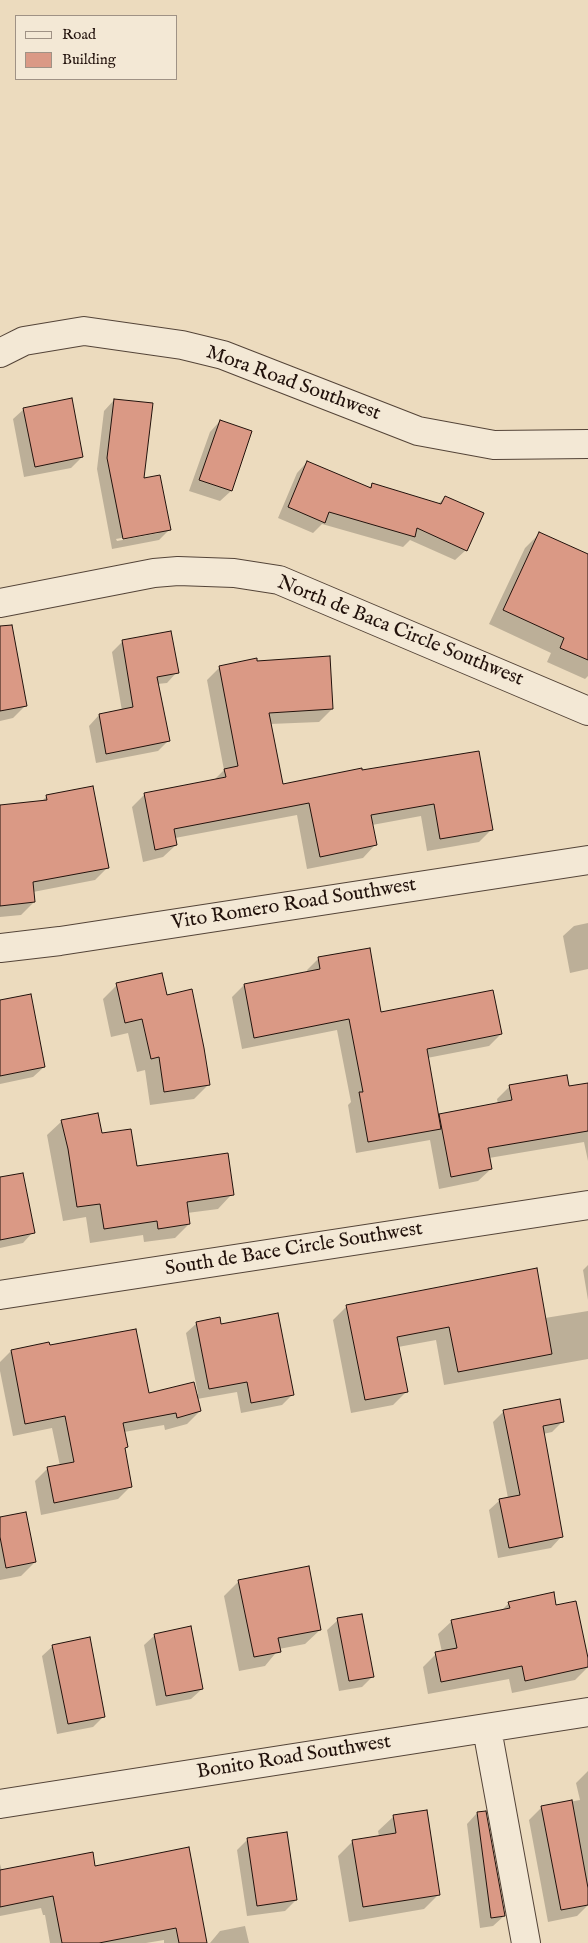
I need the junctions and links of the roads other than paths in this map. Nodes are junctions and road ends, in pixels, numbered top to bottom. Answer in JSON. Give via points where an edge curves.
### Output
{"nodes":[{"id":1,"x":0,"y":353,"type":"edge"},
{"id":2,"x":588,"y":444,"type":"edge"},
{"id":3,"x":0,"y":603,"type":"edge"},
{"id":4,"x":588,"y":711,"type":"edge"},
{"id":5,"x":588,"y":860,"type":"edge"},
{"id":6,"x":0,"y":948,"type":"edge"},
{"id":7,"x":588,"y":1205,"type":"edge"},
{"id":8,"x":0,"y":1295,"type":"edge"},
{"id":9,"x":588,"y":1712,"type":"edge"},
{"id":10,"x":487,"y":1729,"type":"junction"},
{"id":11,"x":0,"y":1804,"type":"edge"},
{"id":12,"x":526,"y":1943,"type":"edge"}],
"edges":[{"from":1,"to":2,"type":"street","name":"Mora Road Southwest","via":[[24,341],[84,331],[182,345],[223,355],[418,431],[494,444]]},
{"from":3,"to":4,"type":"street","name":"North de Baca Circle Southwest","via":[[178,571],[234,573],[279,580]]},
{"from":5,"to":6,"type":"street","name":"Vito Romero Road Southwest"},
{"from":7,"to":8,"type":"street","name":"South de Bace Circle Southwest"},
{"from":9,"to":10,"type":"street","name":"Bonito Road Southwest"},
{"from":10,"to":11,"type":"street","name":"Bonito Road Southwest"},
{"from":10,"to":12,"type":"street"}]}
